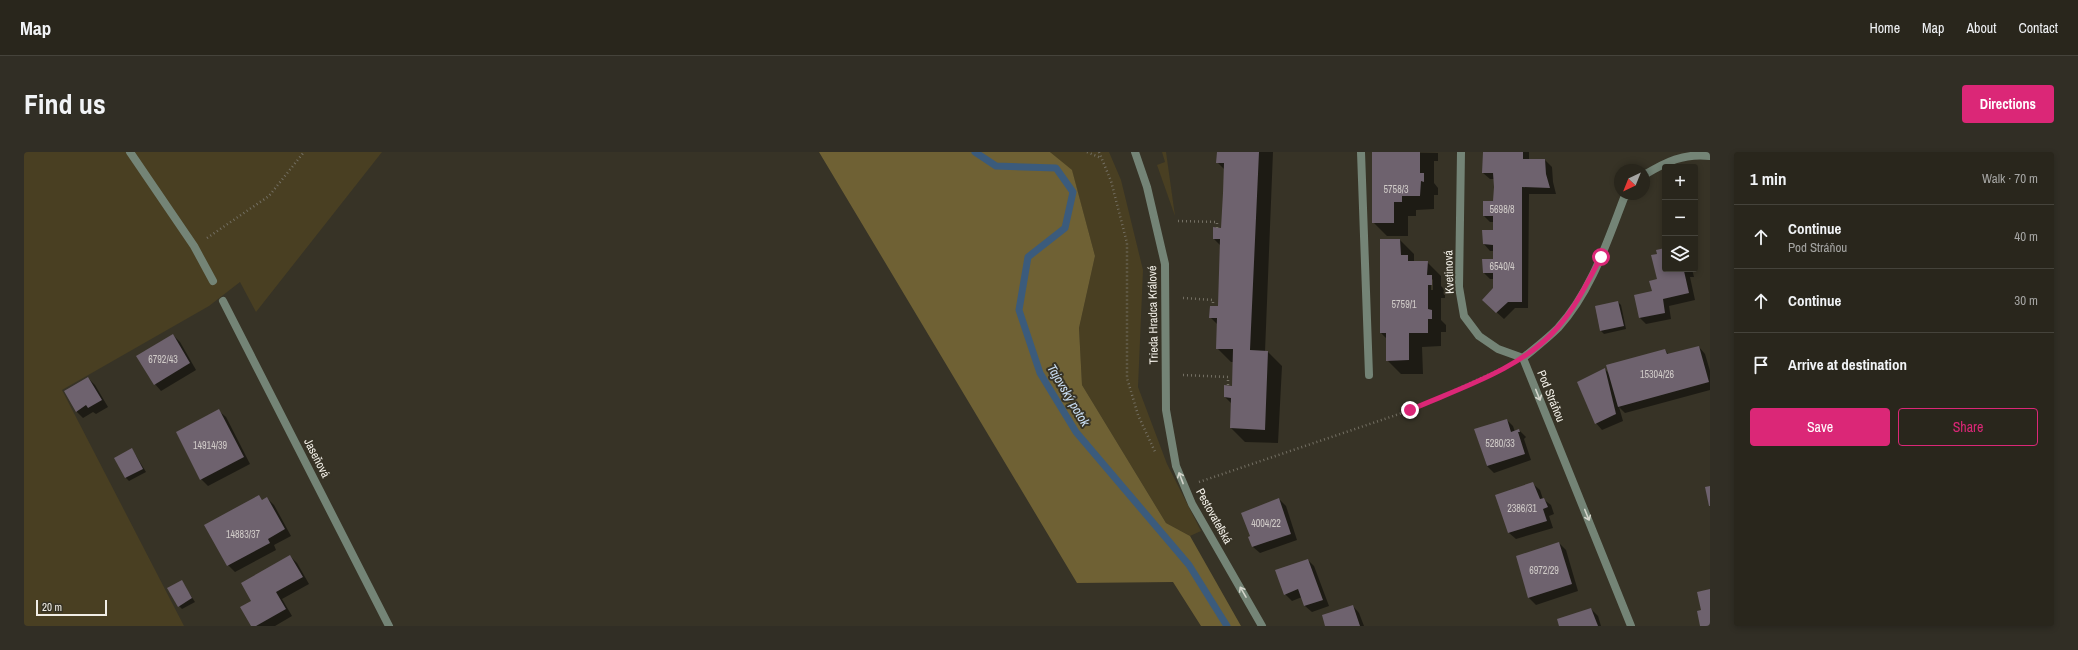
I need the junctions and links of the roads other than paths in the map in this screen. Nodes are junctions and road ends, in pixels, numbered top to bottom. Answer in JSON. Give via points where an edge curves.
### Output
{"nodes":[{"id":1,"x":130,"y":152,"type":"edge"},
{"id":2,"x":1135,"y":152,"type":"edge"},
{"id":3,"x":1361,"y":152,"type":"edge"},
{"id":4,"x":1461,"y":152,"type":"edge"},
{"id":5,"x":1710,"y":156,"type":"edge"},
{"id":6,"x":1650,"y":172,"type":"edge"},
{"id":7,"x":1625,"y":200,"type":"edge"},
{"id":8,"x":213,"y":281,"type":"dead end"},
{"id":9,"x":223,"y":301,"type":"dead end"},
{"id":10,"x":1523,"y":358,"type":"junction"},
{"id":11,"x":1369,"y":375,"type":"dead end"},
{"id":12,"x":1166,"y":410,"type":"joint"},
{"id":13,"x":389,"y":626,"type":"edge"},
{"id":14,"x":1262,"y":626,"type":"edge"},
{"id":15,"x":1631,"y":626,"type":"edge"}],
"edges":[{"from":1,"to":8,"type":"street","via":[[194,246]]},
{"from":2,"to":12,"type":"street","name":"Trieda Hradca Králové","via":[[1147,188],[1165,264]]},
{"from":3,"to":11,"type":"street"},
{"from":4,"to":10,"type":"street","name":"Kvetinová","via":[[1459,286],[1464,316],[1479,336],[1498,349]]},
{"from":5,"to":6,"type":"street","via":[[1695,154],[1668,161]]},
{"from":7,"to":10,"type":"street","via":[[1601,257],[1579,298],[1558,328]]},
{"from":9,"to":13,"type":"street","name":"Jaseňová"},
{"from":10,"to":15,"type":"street","name":"Pod Stráňou","one_way":true},
{"from":14,"to":12,"type":"street","name":"Pestovateľská","one_way":true,"via":[[1184,487],[1176,466]]}]}
